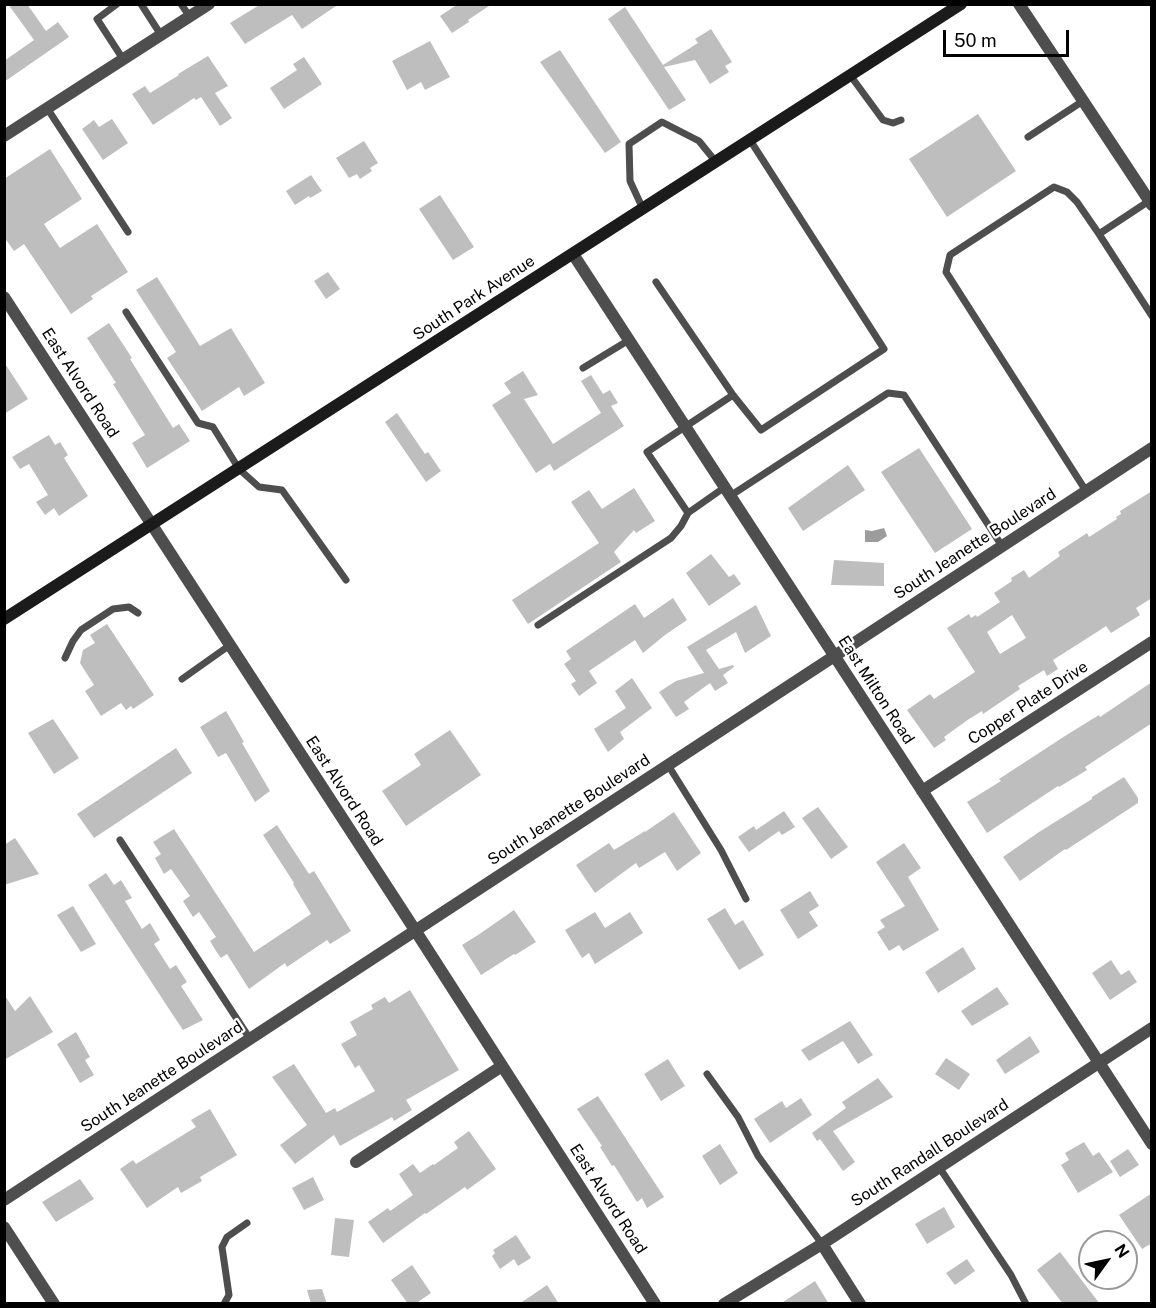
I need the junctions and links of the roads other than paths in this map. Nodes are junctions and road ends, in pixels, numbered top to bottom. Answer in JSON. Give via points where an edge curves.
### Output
{"nodes":[{"id":1,"x":117,"y":4,"type":"edge"},
{"id":2,"x":141,"y":4,"type":"edge"},
{"id":3,"x":181,"y":4,"type":"edge"},
{"id":4,"x":209,"y":4,"type":"edge"},
{"id":5,"x":961,"y":4,"type":"edge"},
{"id":6,"x":1019,"y":4,"type":"edge"},
{"id":7,"x":190,"y":17,"type":"junction"},
{"id":8,"x":161,"y":35,"type":"junction"},
{"id":9,"x":123,"y":59,"type":"junction"},
{"id":10,"x":850,"y":75,"type":"junction"},
{"id":11,"x":1083,"y":101,"type":"junction"},
{"id":12,"x":47,"y":108,"type":"junction"},
{"id":13,"x":901,"y":120,"type":"dead end"},
{"id":14,"x":4,"y":136,"type":"edge"},
{"id":15,"x":1028,"y":137,"type":"dead end"},
{"id":16,"x":750,"y":140,"type":"junction"},
{"id":17,"x":716,"y":162,"type":"junction"},
{"id":18,"x":1150,"y":203,"type":"edge"},
{"id":19,"x":643,"y":209,"type":"junction"},
{"id":20,"x":128,"y":232,"type":"dead end"},
{"id":21,"x":1099,"y":234,"type":"junction"},
{"id":22,"x":573,"y":254,"type":"junction"},
{"id":23,"x":656,"y":282,"type":"dead end"},
{"id":24,"x":4,"y":297,"type":"edge"},
{"id":25,"x":126,"y":312,"type":"dead end"},
{"id":26,"x":1152,"y":316,"type":"edge"},
{"id":27,"x":629,"y":340,"type":"junction"},
{"id":28,"x":583,"y":368,"type":"dead end"},
{"id":29,"x":733,"y":395,"type":"junction"},
{"id":30,"x":686,"y":427,"type":"junction"},
{"id":31,"x":1152,"y":448,"type":"edge"},
{"id":32,"x":239,"y":469,"type":"junction"},
{"id":33,"x":728,"y":491,"type":"junction"},
{"id":34,"x":1086,"y":491,"type":"junction"},
{"id":35,"x":688,"y":513,"type":"junction"},
{"id":36,"x":152,"y":524,"type":"junction"},
{"id":37,"x":1002,"y":546,"type":"junction"},
{"id":38,"x":346,"y":580,"type":"dead end"},
{"id":39,"x":138,"y":613,"type":"dead end"},
{"id":40,"x":4,"y":619,"type":"edge"},
{"id":41,"x":538,"y":625,"type":"dead end"},
{"id":42,"x":1152,"y":642,"type":"edge"},
{"id":43,"x":230,"y":645,"type":"junction"},
{"id":44,"x":834,"y":656,"type":"junction"},
{"id":45,"x":65,"y":658,"type":"dead end"},
{"id":46,"x":182,"y":679,"type":"dead end"},
{"id":47,"x":668,"y":765,"type":"junction"},
{"id":48,"x":922,"y":791,"type":"junction"},
{"id":49,"x":120,"y":840,"type":"dead end"},
{"id":50,"x":746,"y":899,"type":"dead end"},
{"id":51,"x":415,"y":930,"type":"junction"},
{"id":52,"x":1152,"y":1028,"type":"edge"},
{"id":53,"x":250,"y":1039,"type":"junction"},
{"id":54,"x":1098,"y":1063,"type":"junction"},
{"id":55,"x":502,"y":1066,"type":"junction"},
{"id":56,"x":706,"y":1074,"type":"dead end"},
{"id":57,"x":1152,"y":1144,"type":"edge"},
{"id":58,"x":356,"y":1162,"type":"dead end"},
{"id":59,"x":939,"y":1167,"type":"junction"},
{"id":60,"x":4,"y":1200,"type":"edge"},
{"id":61,"x":247,"y":1223,"type":"dead end"},
{"id":62,"x":4,"y":1227,"type":"edge"},
{"id":63,"x":822,"y":1244,"type":"junction"},
{"id":64,"x":54,"y":1304,"type":"edge"},
{"id":65,"x":224,"y":1304,"type":"edge"},
{"id":66,"x":655,"y":1304,"type":"edge"},
{"id":67,"x":724,"y":1304,"type":"edge"},
{"id":68,"x":860,"y":1304,"type":"edge"},
{"id":69,"x":1026,"y":1304,"type":"edge"}],
"edges":[{"from":1,"to":9,"type":"lane","via":[[97,19]]},
{"from":2,"to":8,"type":"lane"},
{"from":3,"to":7,"type":"lane"},
{"from":4,"to":7,"type":"street"},
{"from":5,"to":10,"type":"main road","name":"South Park Avenue"},
{"from":6,"to":11,"type":"street"},
{"from":7,"to":8,"type":"street"},
{"from":8,"to":9,"type":"street"},
{"from":9,"to":12,"type":"street"},
{"from":10,"to":13,"type":"lane","via":[[883,120]]},
{"from":10,"to":16,"type":"main road","name":"South Park Avenue"},
{"from":11,"to":15,"type":"lane"},
{"from":11,"to":18,"type":"street"},
{"from":12,"to":14,"type":"street"},
{"from":12,"to":20,"type":"lane"},
{"from":16,"to":17,"type":"main road","name":"South Park Avenue"},
{"from":16,"to":29,"type":"lane","via":[[884,349],[760,430]]},
{"from":17,"to":19,"type":"main road","name":"South Park Avenue"},
{"from":17,"to":19,"type":"lane","via":[[699,141],[662,122],[629,144],[630,182]]},
{"from":18,"to":21,"type":"lane"},
{"from":19,"to":22,"type":"main road","name":"South Park Avenue"},
{"from":21,"to":26,"type":"lane"},
{"from":21,"to":34,"type":"lane","via":[[1077,202],[1054,187],[950,255],[946,272]]},
{"from":22,"to":27,"type":"street","name":"East Milton Road"},
{"from":22,"to":32,"type":"main road","name":"South Park Avenue"},
{"from":23,"to":29,"type":"lane"},
{"from":24,"to":36,"type":"street","name":"East Alvord Road"},
{"from":25,"to":32,"type":"lane","via":[[198,423],[213,427]]},
{"from":27,"to":28,"type":"lane"},
{"from":27,"to":30,"type":"street","name":"East Milton Road"},
{"from":29,"to":30,"type":"lane"},
{"from":30,"to":33,"type":"street","name":"East Milton Road"},
{"from":30,"to":35,"type":"lane","via":[[647,452]]},
{"from":31,"to":34,"type":"street","name":"South Jeanette Boulevard"},
{"from":32,"to":36,"type":"main road","name":"South Park Avenue"},
{"from":32,"to":38,"type":"lane","via":[[259,487],[282,490]]},
{"from":33,"to":35,"type":"lane"},
{"from":33,"to":37,"type":"lane","via":[[888,393],[904,395]]},
{"from":33,"to":44,"type":"street","name":"East Milton Road"},
{"from":34,"to":37,"type":"street","name":"South Jeanette Boulevard"},
{"from":35,"to":41,"type":"lane","via":[[671,538]]},
{"from":36,"to":40,"type":"main road","name":"South Park Avenue"},
{"from":36,"to":43,"type":"street","name":"East Alvord Road"},
{"from":37,"to":44,"type":"street","name":"South Jeanette Boulevard"},
{"from":39,"to":45,"type":"lane","via":[[129,607],[113,609],[81,630]]},
{"from":42,"to":48,"type":"street","name":"Copper Plate Drive"},
{"from":43,"to":46,"type":"lane"},
{"from":43,"to":51,"type":"street","name":"East Alvord Road"},
{"from":44,"to":47,"type":"street","name":"South Jeanette Boulevard"},
{"from":44,"to":48,"type":"street","name":"East Milton Road"},
{"from":47,"to":50,"type":"lane","via":[[721,850]]},
{"from":47,"to":51,"type":"street","name":"South Jeanette Boulevard"},
{"from":48,"to":54,"type":"street","name":"East Milton Road"},
{"from":49,"to":53,"type":"lane"},
{"from":51,"to":53,"type":"street","name":"South Jeanette Boulevard"},
{"from":51,"to":55,"type":"street","name":"East Alvord Road"},
{"from":52,"to":54,"type":"street","name":"South Randall Boulevard"},
{"from":53,"to":60,"type":"street","name":"South Jeanette Boulevard"},
{"from":54,"to":57,"type":"street","name":"East Milton Road"},
{"from":54,"to":59,"type":"street","name":"South Randall Boulevard"},
{"from":55,"to":58,"type":"street"},
{"from":55,"to":66,"type":"street","name":"East Alvord Road"},
{"from":56,"to":63,"type":"lane","via":[[738,1117],[758,1156]]},
{"from":59,"to":63,"type":"street","name":"South Randall Boulevard"},
{"from":59,"to":69,"type":"lane"},
{"from":61,"to":65,"type":"lane","via":[[227,1237],[222,1247],[228,1295]]},
{"from":62,"to":64,"type":"street"},
{"from":63,"to":67,"type":"street","name":"South Randall Boulevard"},
{"from":63,"to":68,"type":"street"}]}
